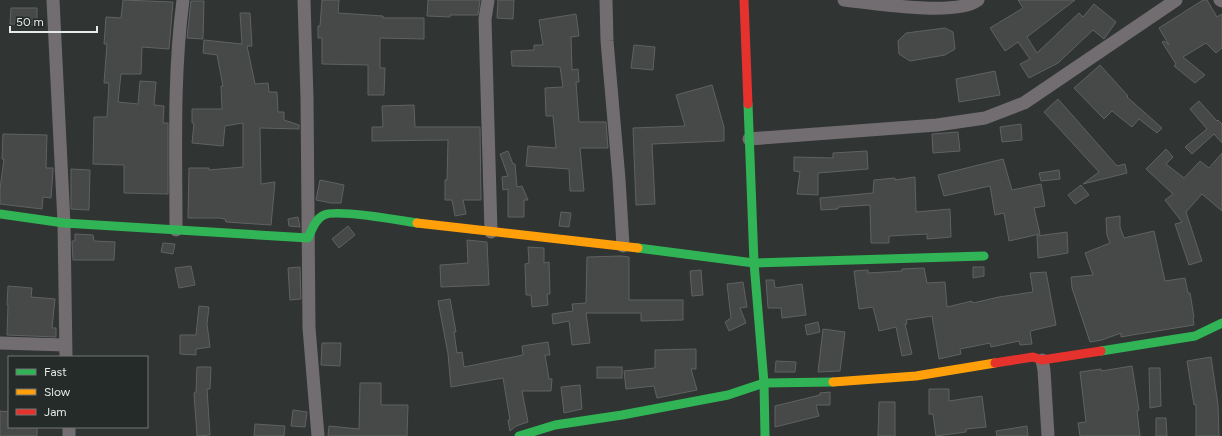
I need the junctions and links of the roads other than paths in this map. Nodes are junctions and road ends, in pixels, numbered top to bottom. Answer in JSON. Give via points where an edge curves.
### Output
{"nodes":[{"id":1,"x":53,"y":0,"type":"edge"},
{"id":2,"x":183,"y":0,"type":"edge"},
{"id":3,"x":304,"y":0,"type":"edge"},
{"id":4,"x":488,"y":0,"type":"edge"},
{"id":5,"x":606,"y":0,"type":"edge"},
{"id":6,"x":744,"y":0,"type":"edge"},
{"id":7,"x":844,"y":0,"type":"edge"},
{"id":8,"x":978,"y":0,"type":"edge"},
{"id":9,"x":1176,"y":0,"type":"edge"},
{"id":10,"x":749,"y":139,"type":"junction"},
{"id":11,"x":0,"y":214,"type":"edge"},
{"id":12,"x":64,"y":223,"type":"junction"},
{"id":13,"x":176,"y":230,"type":"junction"},
{"id":14,"x":491,"y":232,"type":"junction"},
{"id":15,"x":308,"y":238,"type":"junction"},
{"id":16,"x":623,"y":246,"type":"junction"},
{"id":17,"x":984,"y":256,"type":"dead end"},
{"id":18,"x":754,"y":263,"type":"junction"},
{"id":19,"x":1222,"y":323,"type":"edge"},
{"id":20,"x":0,"y":343,"type":"edge"},
{"id":21,"x":66,"y":351,"type":"edge"},
{"id":22,"x":1042,"y":360,"type":"junction"},
{"id":23,"x":764,"y":383,"type":"junction"},
{"id":24,"x":318,"y":436,"type":"edge"},
{"id":25,"x":519,"y":436,"type":"edge"},
{"id":26,"x":765,"y":436,"type":"edge"},
{"id":27,"x":1048,"y":436,"type":"edge"}],
"edges":[{"from":1,"to":12,"type":"street"},
{"from":2,"to":13,"type":"street","via":[[176,92]]},
{"from":3,"to":15,"type":"street"},
{"from":4,"to":14,"type":"street","via":[[485,19]]},
{"from":5,"to":16,"type":"street"},
{"from":6,"to":10,"type":"street"},
{"from":7,"to":8,"type":"street","via":[[908,7],[955,8]]},
{"from":9,"to":10,"type":"street","via":[[1024,103],[985,118],[937,125]]},
{"from":10,"to":18,"type":"street"},
{"from":11,"to":12,"type":"street"},
{"from":12,"to":13,"type":"street"},
{"from":12,"to":21,"type":"street"},
{"from":13,"to":15,"type":"street"},
{"from":14,"to":15,"type":"street","via":[[329,213],[317,219]]},
{"from":14,"to":16,"type":"street"},
{"from":15,"to":24,"type":"street","via":[[309,328]]},
{"from":16,"to":18,"type":"street"},
{"from":17,"to":18,"type":"street"},
{"from":18,"to":23,"type":"street"},
{"from":19,"to":22,"type":"street","via":[[1195,336]]},
{"from":20,"to":21,"type":"street"},
{"from":22,"to":23,"type":"street","via":[[1033,358],[916,376],[812,383]]},
{"from":22,"to":27,"type":"street"},
{"from":23,"to":25,"type":"street","via":[[702,400],[556,425]]},
{"from":23,"to":26,"type":"street"}]}
